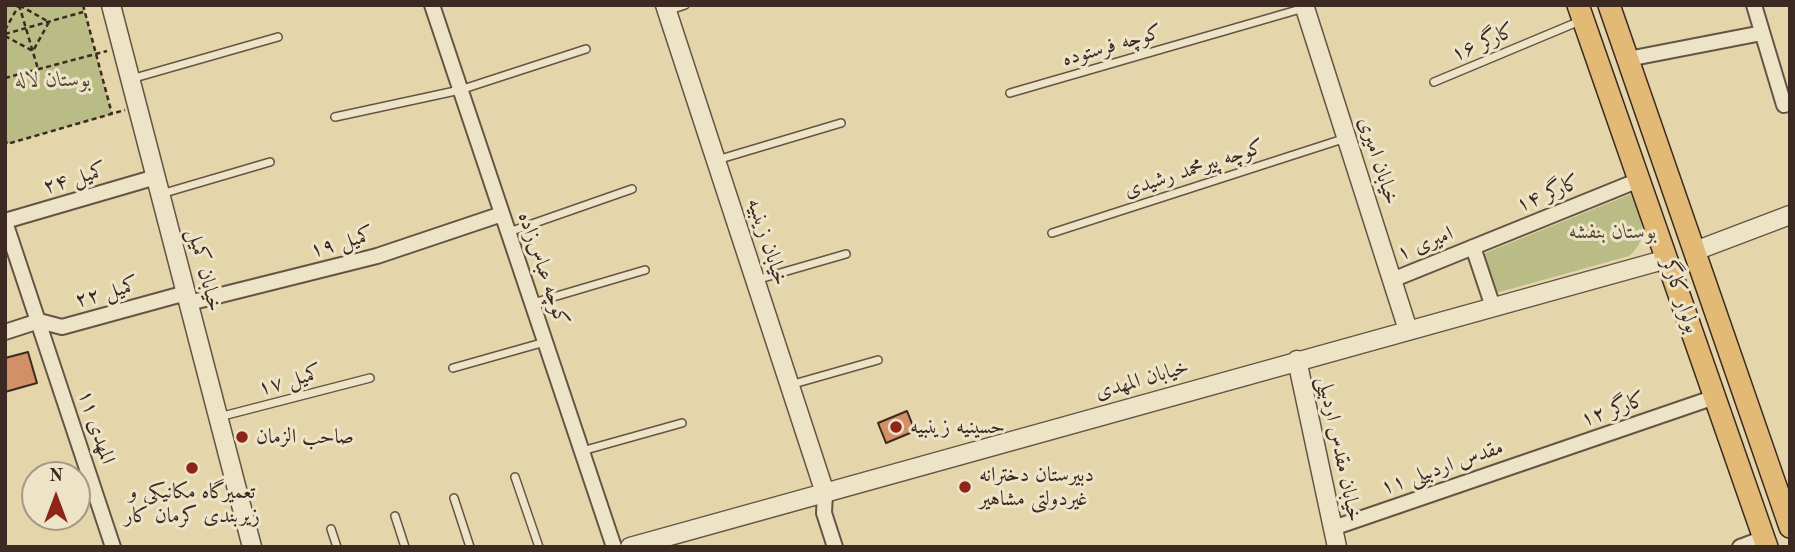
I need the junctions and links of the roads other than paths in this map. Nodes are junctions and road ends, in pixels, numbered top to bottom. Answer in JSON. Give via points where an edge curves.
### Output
{"nodes":[{"id":1,"x":111,"y":5,"type":"edge"},
{"id":2,"x":432,"y":5,"type":"edge"},
{"id":3,"x":685,"y":5,"type":"edge"},
{"id":4,"x":1609,"y":5,"type":"edge"},
{"id":5,"x":1754,"y":5,"type":"edge"},
{"id":6,"x":1304,"y":7,"type":"edge"},
{"id":7,"x":666,"y":8,"type":"edge"},
{"id":8,"x":1581,"y":13,"type":"edge"},
{"id":9,"x":1762,"y":33,"type":"junction"},
{"id":10,"x":278,"y":37,"type":"dead end"},
{"id":11,"x":586,"y":48,"type":"dead end"},
{"id":12,"x":1628,"y":59,"type":"junction"},
{"id":13,"x":131,"y":79,"type":"junction"},
{"id":14,"x":1434,"y":82,"type":"dead end"},
{"id":15,"x":460,"y":90,"type":"junction"},
{"id":16,"x":1010,"y":93,"type":"dead end"},
{"id":17,"x":1787,"y":104,"type":"edge"},
{"id":18,"x":335,"y":117,"type":"dead end"},
{"id":19,"x":841,"y":123,"type":"dead end"},
{"id":20,"x":1346,"y":138,"type":"junction"},
{"id":21,"x":716,"y":160,"type":"junction"},
{"id":22,"x":270,"y":162,"type":"dead end"},
{"id":23,"x":1639,"y":180,"type":"junction"},
{"id":24,"x":158,"y":186,"type":"junction"},
{"id":25,"x":632,"y":189,"type":"dead end"},
{"id":26,"x":502,"y":214,"type":"junction"},
{"id":27,"x":1790,"y":215,"type":"edge"},
{"id":28,"x":5,"y":221,"type":"edge"},
{"id":29,"x":508,"y":232,"type":"junction"},
{"id":30,"x":1052,"y":233,"type":"dead end"},
{"id":31,"x":1473,"y":247,"type":"junction"},
{"id":32,"x":1695,"y":251,"type":"junction"},
{"id":33,"x":846,"y":254,"type":"dead end"},
{"id":34,"x":1667,"y":258,"type":"junction"},
{"id":35,"x":645,"y":270,"type":"dead end"},
{"id":36,"x":755,"y":280,"type":"junction"},
{"id":37,"x":1392,"y":280,"type":"junction"},
{"id":38,"x":188,"y":298,"type":"junction"},
{"id":39,"x":532,"y":303,"type":"junction"},
{"id":40,"x":1493,"y":307,"type":"junction"},
{"id":41,"x":39,"y":321,"type":"junction"},
{"id":42,"x":1408,"y":330,"type":"junction"},
{"id":43,"x":5,"y":332,"type":"edge"},
{"id":44,"x":545,"y":342,"type":"junction"},
{"id":45,"x":878,"y":360,"type":"dead end"},
{"id":46,"x":1297,"y":360,"type":"junction"},
{"id":47,"x":453,"y":368,"type":"dead end"},
{"id":48,"x":370,"y":378,"type":"dead end"},
{"id":49,"x":790,"y":385,"type":"junction"},
{"id":50,"x":1715,"y":397,"type":"junction"},
{"id":51,"x":219,"y":418,"type":"junction"},
{"id":52,"x":682,"y":423,"type":"dead end"},
{"id":53,"x":1761,"y":441,"type":"junction"},
{"id":54,"x":1733,"y":450,"type":"junction"},
{"id":55,"x":582,"y":452,"type":"junction"},
{"id":56,"x":1524,"y":463,"type":"joint"},
{"id":57,"x":515,"y":477,"type":"dead end"},
{"id":58,"x":825,"y":493,"type":"junction"},
{"id":59,"x":454,"y":498,"type":"dead end"},
{"id":60,"x":395,"y":516,"type":"dead end"},
{"id":61,"x":1790,"y":527,"type":"edge"},
{"id":62,"x":1333,"y":528,"type":"junction"},
{"id":63,"x":331,"y":529,"type":"dead end"},
{"id":64,"x":1765,"y":542,"type":"edge"},
{"id":65,"x":113,"y":547,"type":"edge"},
{"id":66,"x":252,"y":547,"type":"edge"},
{"id":67,"x":337,"y":547,"type":"edge"},
{"id":68,"x":405,"y":547,"type":"edge"},
{"id":69,"x":470,"y":547,"type":"edge"},
{"id":70,"x":539,"y":547,"type":"edge"},
{"id":71,"x":614,"y":547,"type":"edge"},
{"id":72,"x":630,"y":547,"type":"edge"},
{"id":73,"x":835,"y":547,"type":"edge"},
{"id":74,"x":1338,"y":547,"type":"edge"},
{"id":75,"x":1740,"y":547,"type":"edge"}],
"edges":[{"from":1,"to":13,"type":"street","name":"خیابان کمیل"},
{"from":2,"to":15,"type":"street","name":"کوچه عباس‌زاده"},
{"from":3,"to":7,"type":"lane"},
{"from":4,"to":12,"type":"main road","name":"بولوار کارگر"},
{"from":5,"to":9,"type":"street"},
{"from":6,"to":16,"type":"lane","name":"کوچه فرستوده"},
{"from":6,"to":20,"type":"street","name":"خیابان امیری"},
{"from":7,"to":21,"type":"street","name":"خیابان زینبیه"},
{"from":8,"to":14,"type":"lane","name":"کارگر ۱۶"},
{"from":8,"to":23,"type":"main road","name":"بولوار کارگر"},
{"from":9,"to":12,"type":"street"},
{"from":9,"to":17,"type":"street"},
{"from":10,"to":13,"type":"lane"},
{"from":11,"to":15,"type":"lane"},
{"from":12,"to":32,"type":"main road","name":"بولوار کارگر"},
{"from":13,"to":24,"type":"street","name":"خیابان کمیل"},
{"from":15,"to":18,"type":"lane"},
{"from":15,"to":26,"type":"street","name":"کوچه عباس‌زاده"},
{"from":19,"to":21,"type":"lane"},
{"from":20,"to":30,"type":"lane","name":"کوچه پیرمحمد رشیدی"},
{"from":20,"to":37,"type":"street","name":"خیابان امیری"},
{"from":21,"to":36,"type":"street","name":"خیابان زینبیه"},
{"from":22,"to":24,"type":"lane"},
{"from":23,"to":31,"type":"street","name":"کارگر ۱۴"},
{"from":23,"to":34,"type":"main road","name":"بولوار کارگر"},
{"from":24,"to":28,"type":"street","name":"کمیل ۲۴"},
{"from":24,"to":38,"type":"street","name":"خیابان کمیل"},
{"from":25,"to":29,"type":"lane"},
{"from":26,"to":29,"type":"street","name":"کوچه عباس‌زاده"},
{"from":26,"to":38,"type":"street","name":"کمیل ۱۹","via":[[377,256]]},
{"from":27,"to":32,"type":"street"},
{"from":28,"to":41,"type":"street","name":"المهدی ۱۱"},
{"from":29,"to":39,"type":"street","name":"کوچه عباس‌زاده"},
{"from":31,"to":37,"type":"street","name":"امیری ۱"},
{"from":31,"to":40,"type":"street"},
{"from":32,"to":53,"type":"main road","name":"بولوار کارگر"},
{"from":33,"to":36,"type":"lane"},
{"from":34,"to":40,"type":"street","name":"خیابان المهدی"},
{"from":34,"to":50,"type":"main road","name":"بولوار کارگر"},
{"from":35,"to":39,"type":"lane"},
{"from":36,"to":49,"type":"street","name":"خیابان زینبیه"},
{"from":37,"to":42,"type":"street","name":"خیابان امیری"},
{"from":38,"to":41,"type":"street","name":"کمیل ۲۲","via":[[61,327]]},
{"from":38,"to":51,"type":"street","name":"خیابان کمیل"},
{"from":39,"to":44,"type":"street","name":"کوچه عباس‌زاده"},
{"from":40,"to":42,"type":"street","name":"خیابان المهدی"},
{"from":41,"to":43,"type":"street"},
{"from":41,"to":65,"type":"street","name":"المهدی ۱۱"},
{"from":42,"to":46,"type":"street","name":"خیابان المهدی"},
{"from":44,"to":47,"type":"lane"},
{"from":44,"to":55,"type":"street","name":"کوچه عباس‌زاده"},
{"from":45,"to":49,"type":"lane"},
{"from":46,"to":58,"type":"street","name":"خیابان المهدی"},
{"from":46,"to":62,"type":"street","name":"خیابان مقدس اردبیلی"},
{"from":48,"to":51,"type":"lane","name":"کمیل ۱۷"},
{"from":49,"to":58,"type":"street","name":"خیابان زینبیه"},
{"from":50,"to":54,"type":"main road","name":"بولوار کارگر"},
{"from":50,"to":56,"type":"street","name":"کارگر ۱۲"},
{"from":51,"to":66,"type":"street","name":"خیابان کمیل"},
{"from":52,"to":55,"type":"lane"},
{"from":53,"to":54,"type":"main road"},
{"from":53,"to":61,"type":"main road","name":"بولوار کارگر"},
{"from":54,"to":64,"type":"main road","name":"بولوار کارگر"},
{"from":55,"to":71,"type":"street","name":"کوچه عباس‌زاده"},
{"from":56,"to":62,"type":"street","name":"مقدس اردبیلی ۱۱"},
{"from":57,"to":70,"type":"lane"},
{"from":58,"to":72,"type":"street","name":"خیابان المهدی"},
{"from":58,"to":73,"type":"street","via":[[824,513]]},
{"from":59,"to":69,"type":"lane"},
{"from":60,"to":68,"type":"lane"},
{"from":62,"to":74,"type":"street","name":"خیابان مقدس اردبیلی"},
{"from":63,"to":67,"type":"lane"},
{"from":64,"to":75,"type":"street"}]}
